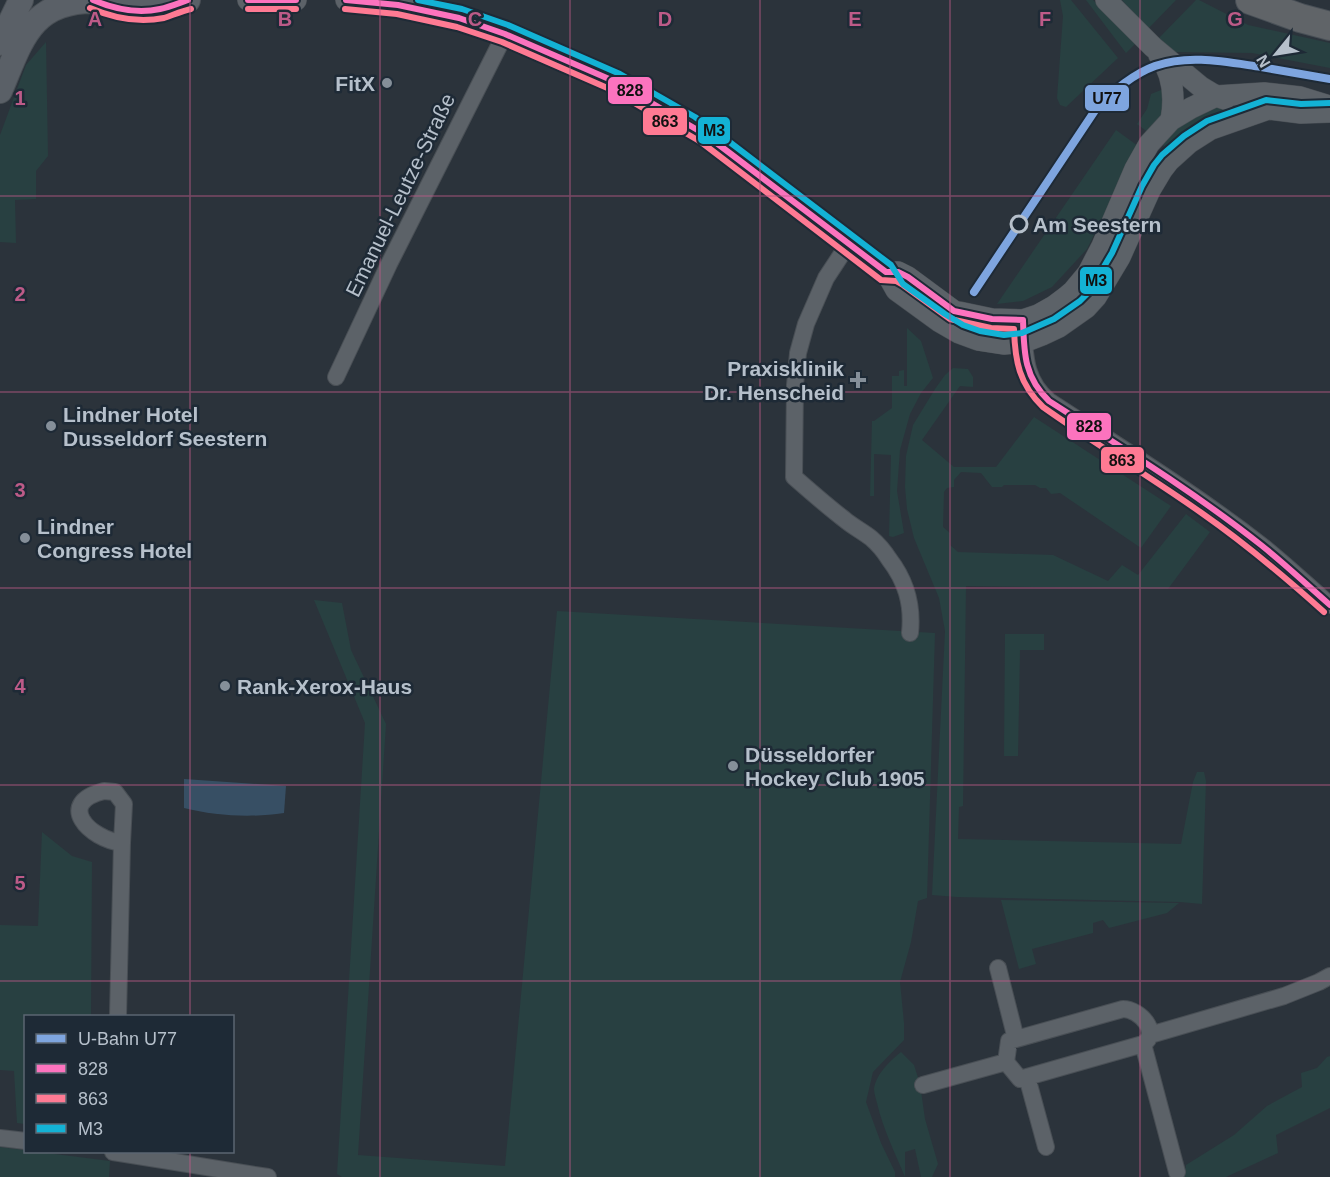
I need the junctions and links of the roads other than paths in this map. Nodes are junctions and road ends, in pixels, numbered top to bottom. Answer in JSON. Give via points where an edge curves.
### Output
{"nodes":[{"id":1,"x":21,"y":0,"type":"edge"},
{"id":2,"x":188,"y":0,"type":"edge"},
{"id":3,"x":248,"y":0,"type":"edge"},
{"id":4,"x":296,"y":0,"type":"edge"},
{"id":5,"x":346,"y":0,"type":"edge"},
{"id":6,"x":1106,"y":0,"type":"edge"},
{"id":7,"x":1250,"y":0,"type":"edge"},
{"id":8,"x":1306,"y":0,"type":"edge"},
{"id":9,"x":94,"y":1,"type":"edge"},
{"id":10,"x":1330,"y":8,"type":"edge"},
{"id":11,"x":1330,"y":26,"type":"edge"},
{"id":12,"x":505,"y":34,"type":"junction"},
{"id":13,"x":0,"y":43,"type":"edge"},
{"id":14,"x":1154,"y":47,"type":"junction"},
{"id":15,"x":0,"y":91,"type":"edge"},
{"id":16,"x":1216,"y":96,"type":"junction"},
{"id":17,"x":1330,"y":106,"type":"edge"},
{"id":18,"x":1268,"y":109,"type":"junction"},
{"id":19,"x":1330,"y":112,"type":"edge"},
{"id":20,"x":1171,"y":120,"type":"junction"},
{"id":21,"x":849,"y":243,"type":"junction"},
{"id":22,"x":886,"y":272,"type":"junction"},
{"id":23,"x":1023,"y":320,"type":"junction"},
{"id":24,"x":1024,"y":342,"type":"junction"},
{"id":25,"x":336,"y":377,"type":"dead end"},
{"id":26,"x":1330,"y":605,"type":"edge"},
{"id":27,"x":910,"y":633,"type":"dead end"},
{"id":28,"x":122,"y":843,"type":"dead end"},
{"id":29,"x":998,"y":968,"type":"dead end"},
{"id":30,"x":1330,"y":976,"type":"edge"},
{"id":31,"x":118,"y":1015,"type":"edge"},
{"id":32,"x":1017,"y":1039,"type":"junction"},
{"id":33,"x":1146,"y":1040,"type":"junction"},
{"id":34,"x":1006,"y":1062,"type":"junction"},
{"id":35,"x":1027,"y":1077,"type":"junction"},
{"id":36,"x":923,"y":1085,"type":"dead end"},
{"id":37,"x":0,"y":1138,"type":"edge"},
{"id":38,"x":24,"y":1141,"type":"edge"},
{"id":39,"x":1046,"y":1147,"type":"dead end"},
{"id":40,"x":120,"y":1153,"type":"edge"},
{"id":41,"x":1177,"y":1172,"type":"dead end"},
{"id":42,"x":268,"y":1177,"type":"edge"}],
"edges":[{"from":1,"to":13,"type":"main road"},
{"from":2,"to":9,"type":"main road","via":[[156,10],[115,8]]},
{"from":3,"to":4,"type":"street"},
{"from":5,"to":12,"type":"street","via":[[398,5],[459,18]]},
{"from":6,"to":14,"type":"street"},
{"from":7,"to":11,"type":"highway"},
{"from":8,"to":10,"type":"highway"},
{"from":9,"to":15,"type":"main road","via":[[68,2],[39,16],[19,46]]},
{"from":12,"to":21,"type":"street","via":[[616,82],[691,125]]},
{"from":12,"to":25,"type":"street","name":"Emanuel-Leutze-Straße"},
{"from":14,"to":16,"type":"street"},
{"from":14,"to":20,"type":"street","via":[[1168,70],[1174,104]]},
{"from":16,"to":17,"type":"street","via":[[1264,93],[1300,97]]},
{"from":16,"to":18,"type":"street"},
{"from":16,"to":20,"type":"street"},
{"from":18,"to":19,"type":"street"},
{"from":18,"to":24,"type":"street","via":[[1211,129],[1169,161],[1150,190],[1096,297],[1059,327]]},
{"from":20,"to":23,"type":"street","via":[[1149,144],[1135,169],[1088,273],[1054,306]]},
{"from":21,"to":22,"type":"street"},
{"from":21,"to":27,"type":"street","via":[[826,278],[798,353],[794,477],[886,554],[906,585]]},
{"from":22,"to":23,"type":"street","via":[[908,277],[954,311],[992,319]]},
{"from":22,"to":24,"type":"street","via":[[896,290],[959,333],[1004,344]]},
{"from":23,"to":24,"type":"street"},
{"from":24,"to":26,"type":"street","via":[[1027,367],[1035,387],[1049,401],[1191,494],[1262,546]]},
{"from":28,"to":31,"type":"street"},
{"from":29,"to":32,"type":"street"},
{"from":30,"to":33,"type":"street","via":[[1284,996]]},
{"from":32,"to":33,"type":"street","via":[[1123,1009],[1132,1010],[1146,1021]]},
{"from":32,"to":34,"type":"street","via":[[1009,1041]]},
{"from":33,"to":35,"type":"street"},
{"from":33,"to":41,"type":"street"},
{"from":34,"to":35,"type":"street","via":[[1020,1080]]},
{"from":34,"to":36,"type":"street"},
{"from":35,"to":39,"type":"street"},
{"from":37,"to":38,"type":"street"},
{"from":40,"to":42,"type":"street"}]}
